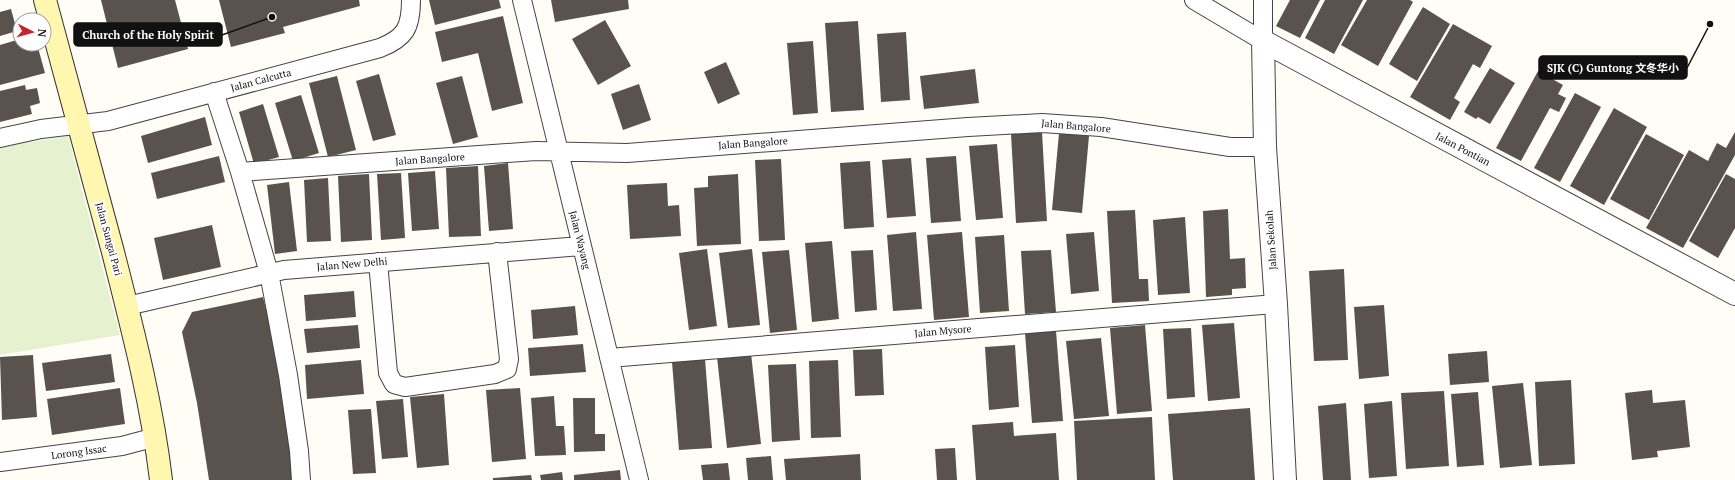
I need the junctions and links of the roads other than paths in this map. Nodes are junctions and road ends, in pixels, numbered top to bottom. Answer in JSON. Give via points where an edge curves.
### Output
{"nodes":[{"id":1,"x":45,"y":0,"type":"edge"},
{"id":2,"x":411,"y":0,"type":"edge"},
{"id":3,"x":522,"y":0,"type":"edge"},
{"id":4,"x":1194,"y":0,"type":"edge"},
{"id":5,"x":1263,"y":0,"type":"edge"},
{"id":6,"x":1263,"y":41,"type":"junction"},
{"id":7,"x":214,"y":92,"type":"junction"},
{"id":8,"x":80,"y":125,"type":"junction"},
{"id":9,"x":0,"y":138,"type":"edge"},
{"id":10,"x":1265,"y":147,"type":"junction"},
{"id":11,"x":558,"y":151,"type":"junction"},
{"id":12,"x":240,"y":172,"type":"junction"},
{"id":13,"x":581,"y":246,"type":"junction"},
{"id":14,"x":497,"y":252,"type":"junction"},
{"id":15,"x":378,"y":262,"type":"junction"},
{"id":16,"x":269,"y":273,"type":"junction"},
{"id":17,"x":1735,"y":294,"type":"edge"},
{"id":18,"x":1276,"y":304,"type":"junction"},
{"id":19,"x":127,"y":306,"type":"junction"},
{"id":20,"x":609,"y":358,"type":"junction"},
{"id":21,"x":156,"y":437,"type":"junction"},
{"id":22,"x":0,"y":462,"type":"edge"},
{"id":23,"x":161,"y":480,"type":"edge"},
{"id":24,"x":301,"y":480,"type":"edge"},
{"id":25,"x":639,"y":480,"type":"edge"},
{"id":26,"x":1285,"y":480,"type":"edge"}],
"edges":[{"from":1,"to":8,"type":"main road","name":"Jalan Sungai Pari"},
{"from":2,"to":7,"type":"street","name":"Jalan Calcutta","via":[[411,15],[406,30],[395,42]]},
{"from":3,"to":11,"type":"street","name":"Jalan Wayang"},
{"from":4,"to":6,"type":"street","name":"Jalan Pontian"},
{"from":5,"to":6,"type":"street","name":"Jalan Sekolah"},
{"from":6,"to":10,"type":"street","name":"Jalan Sekolah"},
{"from":6,"to":17,"type":"street","name":"Jalan Pontian"},
{"from":7,"to":8,"type":"street","name":"Jalan Calcutta","via":[[108,121]]},
{"from":7,"to":12,"type":"street"},
{"from":8,"to":9,"type":"street","name":"Jalan Calcutta","via":[[41,129]]},
{"from":8,"to":19,"type":"main road","name":"Jalan Sungai Pari"},
{"from":10,"to":11,"type":"street","name":"Jalan Bangalore","via":[[1230,147],[1101,127],[1042,123],[628,153]]},
{"from":10,"to":18,"type":"street","name":"Jalan Sekolah"},
{"from":11,"to":12,"type":"street","name":"Jalan Bangalore"},
{"from":11,"to":13,"type":"street","name":"Jalan Wayang"},
{"from":12,"to":16,"type":"street"},
{"from":13,"to":14,"type":"street","name":"Jalan New Delhi"},
{"from":13,"to":20,"type":"street","name":"Jalan Wayang"},
{"from":14,"to":15,"type":"street","name":"Jalan New Delhi"},
{"from":14,"to":15,"type":"street","via":[[509,359],[507,369],[495,374],[405,387],[394,384],[388,373]]},
{"from":15,"to":16,"type":"street","name":"Jalan New Delhi"},
{"from":16,"to":19,"type":"street","name":"Jalan New Delhi"},
{"from":16,"to":24,"type":"street","via":[[300,451]]},
{"from":18,"to":20,"type":"street","name":"Jalan Mysore"},
{"from":18,"to":26,"type":"street","name":"Jalan Sekolah"},
{"from":19,"to":21,"type":"main road","name":"Jalan Sungai Pari"},
{"from":20,"to":25,"type":"street","name":"Jalan Wayang"},
{"from":21,"to":22,"type":"street","name":"Lorong Issac","via":[[122,446]]},
{"from":21,"to":23,"type":"main road","name":"Jalan Sungai Pari"}]}
